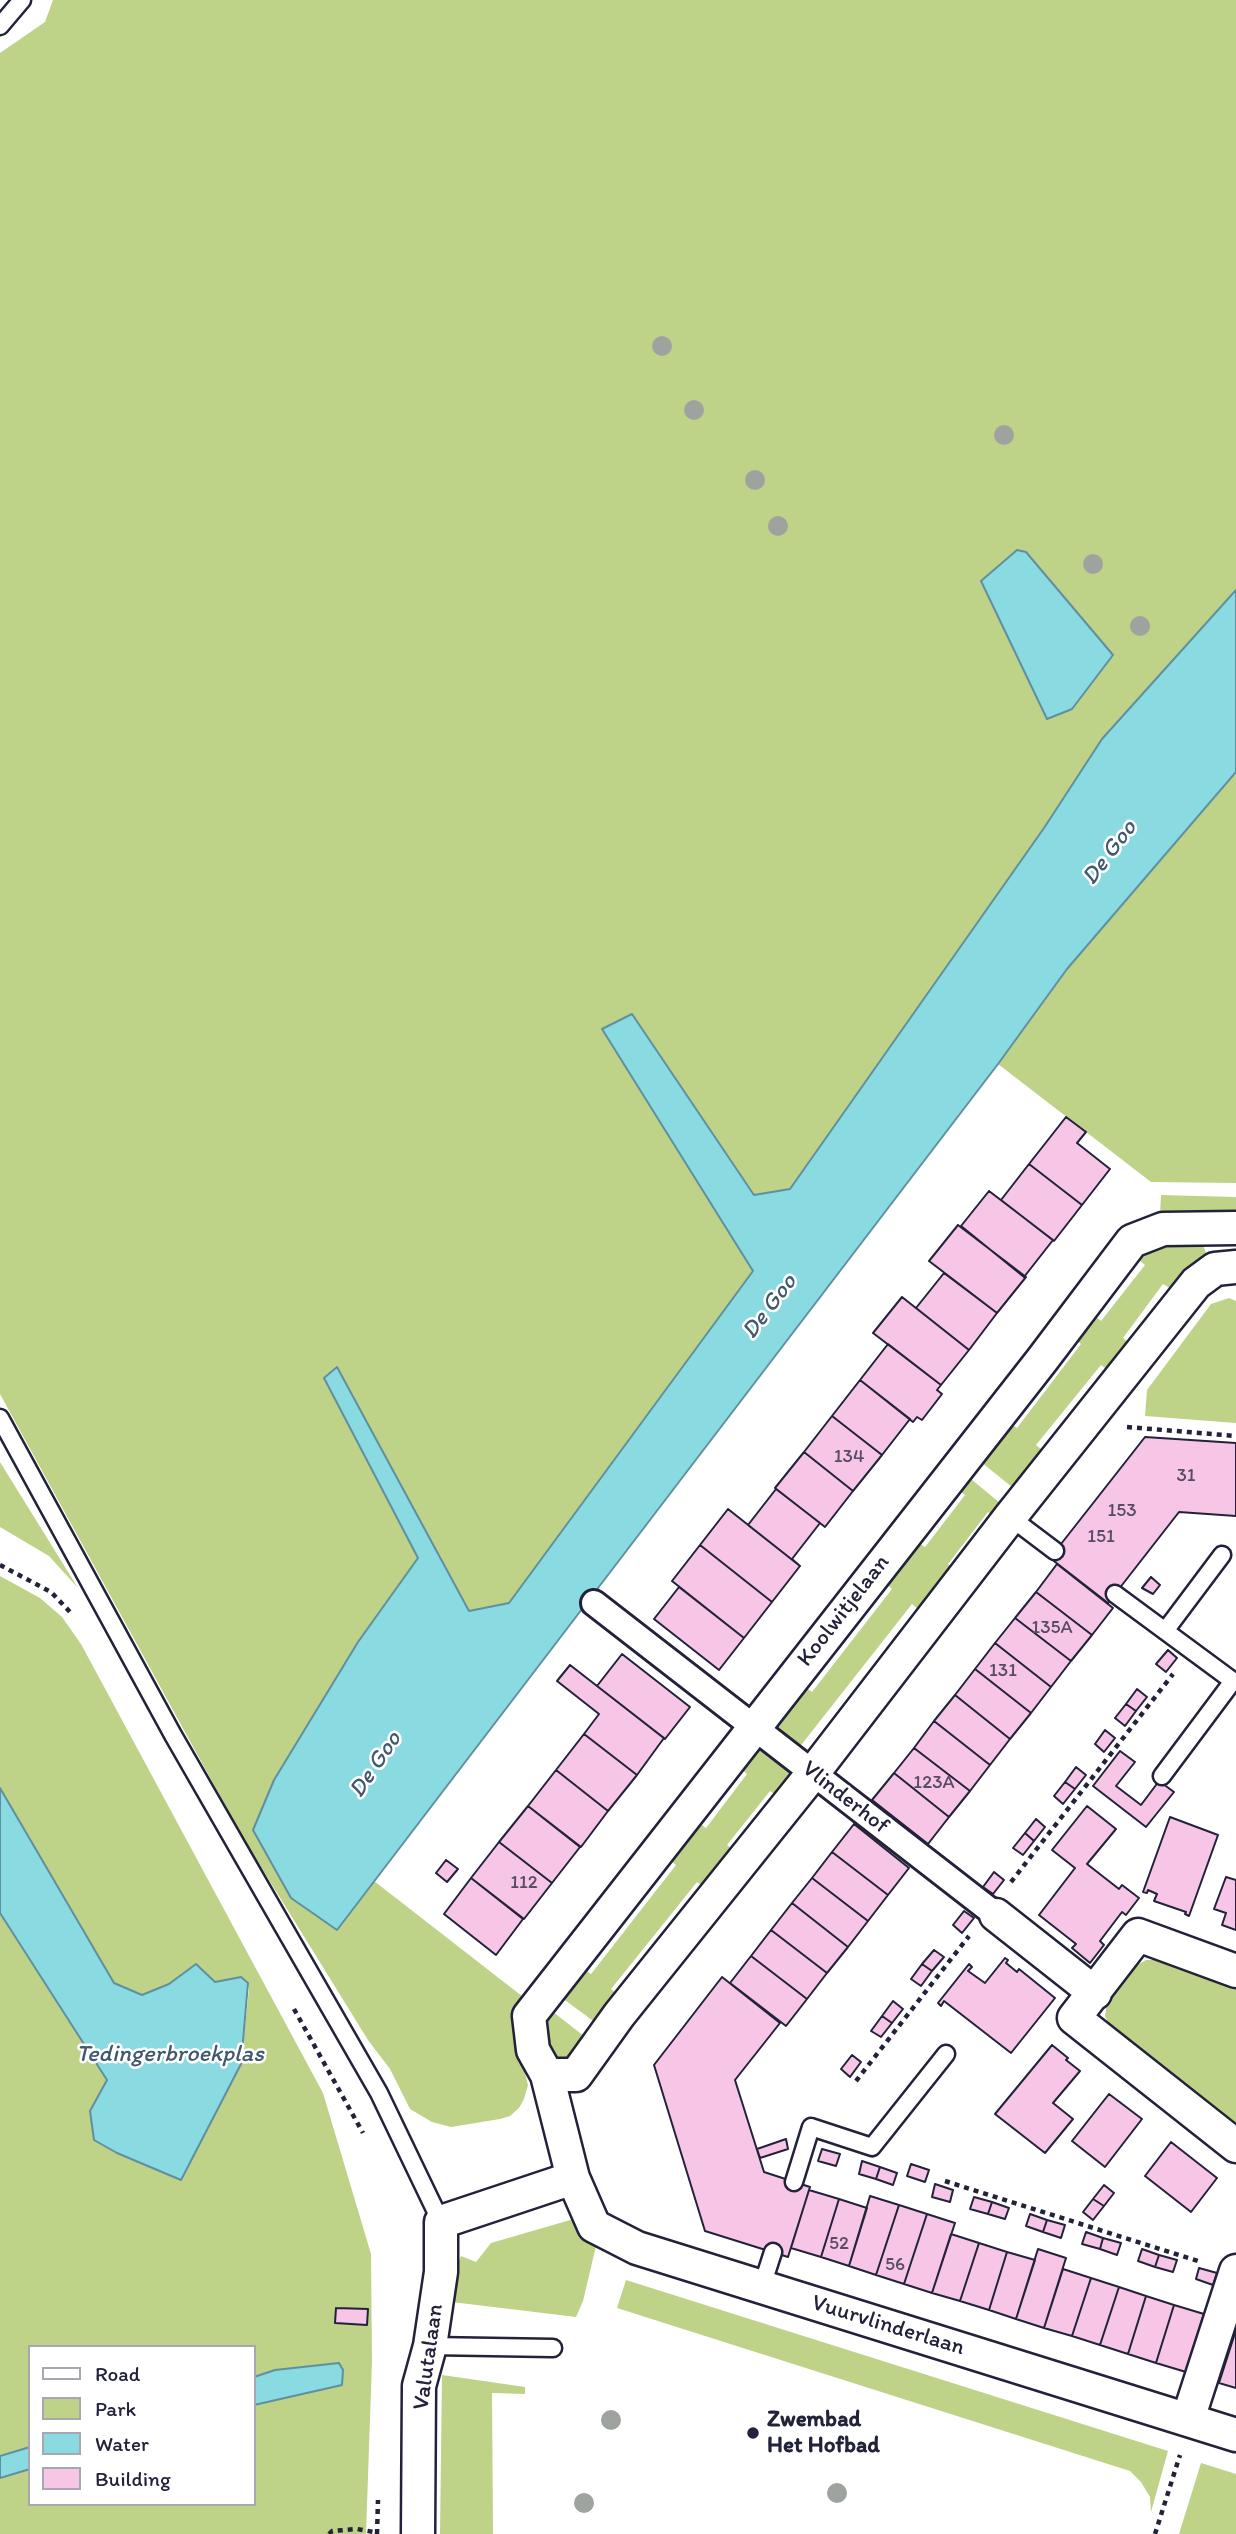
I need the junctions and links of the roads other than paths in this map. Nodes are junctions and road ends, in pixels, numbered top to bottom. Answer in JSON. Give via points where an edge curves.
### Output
{"nodes":[{"id":1,"x":22,"y":0,"type":"edge"},
{"id":2,"x":0,"y":26,"type":"edge"},
{"id":3,"x":1236,"y":1228,"type":"edge"},
{"id":4,"x":1236,"y":1252,"type":"edge"},
{"id":5,"x":1236,"y":1267,"type":"edge"},
{"id":6,"x":0,"y":1418,"type":"edge"},
{"id":7,"x":1010,"y":1517,"type":"junction"},
{"id":8,"x":1055,"y":1551,"type":"dead end"},
{"id":9,"x":1222,"y":1555,"type":"dead end"},
{"id":10,"x":1115,"y":1594,"type":"dead end"},
{"id":11,"x":594,"y":1603,"type":"dead end"},
{"id":12,"x":1165,"y":1631,"type":"junction"},
{"id":13,"x":754,"y":1726,"type":"junction"},
{"id":14,"x":813,"y":1773,"type":"junction"},
{"id":15,"x":1162,"y":1776,"type":"dead end"},
{"id":16,"x":993,"y":1912,"type":"joint"},
{"id":17,"x":1236,"y":1971,"type":"edge"},
{"id":18,"x":1095,"y":1993,"type":"junction"},
{"id":19,"x":946,"y":2054,"type":"dead end"},
{"id":20,"x":547,"y":2075,"type":"junction"},
{"id":21,"x":1236,"y":2146,"type":"edge"},
{"id":22,"x":573,"y":2178,"type":"junction"},
{"id":23,"x":794,"y":2182,"type":"dead end"},
{"id":24,"x":441,"y":2222,"type":"junction"},
{"id":25,"x":774,"y":2252,"type":"dead end"},
{"id":26,"x":1236,"y":2272,"type":"edge"},
{"id":27,"x":762,"y":2287,"type":"junction"},
{"id":28,"x":430,"y":2346,"type":"junction"},
{"id":29,"x":553,"y":2348,"type":"dead end"},
{"id":30,"x":1188,"y":2419,"type":"junction"},
{"id":31,"x":1236,"y":2435,"type":"edge"},
{"id":32,"x":418,"y":2534,"type":"edge"}],
"edges":[{"from":1,"to":2,"type":"lane"},
{"from":3,"to":13,"type":"street","name":"Koolwitjelaan","via":[[1163,1229],[1132,1241]]},
{"from":4,"to":5,"type":"street"},
{"from":5,"to":7,"type":"street","via":[[1215,1269],[1196,1283]]},
{"from":6,"to":24,"type":"lane","via":[[173,1735],[379,2093]]},
{"from":7,"to":8,"type":"lane"},
{"from":7,"to":14,"type":"street"},
{"from":9,"to":12,"type":"lane"},
{"from":10,"to":12,"type":"lane"},
{"from":11,"to":13,"type":"street","name":"Vlinderhof"},
{"from":12,"to":15,"type":"lane","via":[[1233,1681]]},
{"from":13,"to":14,"type":"street","name":"Vlinderhof"},
{"from":13,"to":20,"type":"street","name":"Koolwitjelaan","via":[[529,2015],[533,2050]]},
{"from":14,"to":16,"type":"street","name":"Vlinderhof"},
{"from":14,"to":20,"type":"street","via":[[576,2075]]},
{"from":16,"to":18,"type":"street","name":"Vlinderhof"},
{"from":17,"to":18,"type":"street","via":[[1138,1935]]},
{"from":18,"to":21,"type":"street","via":[[1074,2018]]},
{"from":19,"to":23,"type":"lane","via":[[872,2147],[811,2127]]},
{"from":20,"to":22,"type":"street","name":"Koolwitjelaan"},
{"from":22,"to":24,"type":"street"},
{"from":22,"to":27,"type":"street","name":"Vuurvlinderlaan","via":[[594,2226],[637,2248]]},
{"from":24,"to":28,"type":"street","name":"Valutalaan","via":[[441,2272]]},
{"from":25,"to":27,"type":"lane"},
{"from":26,"to":30,"type":"street"},
{"from":27,"to":30,"type":"street","name":"Vuurvlinderlaan"},
{"from":28,"to":29,"type":"lane"},
{"from":28,"to":32,"type":"street","name":"Valutalaan","via":[[419,2386]]},
{"from":30,"to":31,"type":"street","name":"Vuurvlinderlaan"}]}
